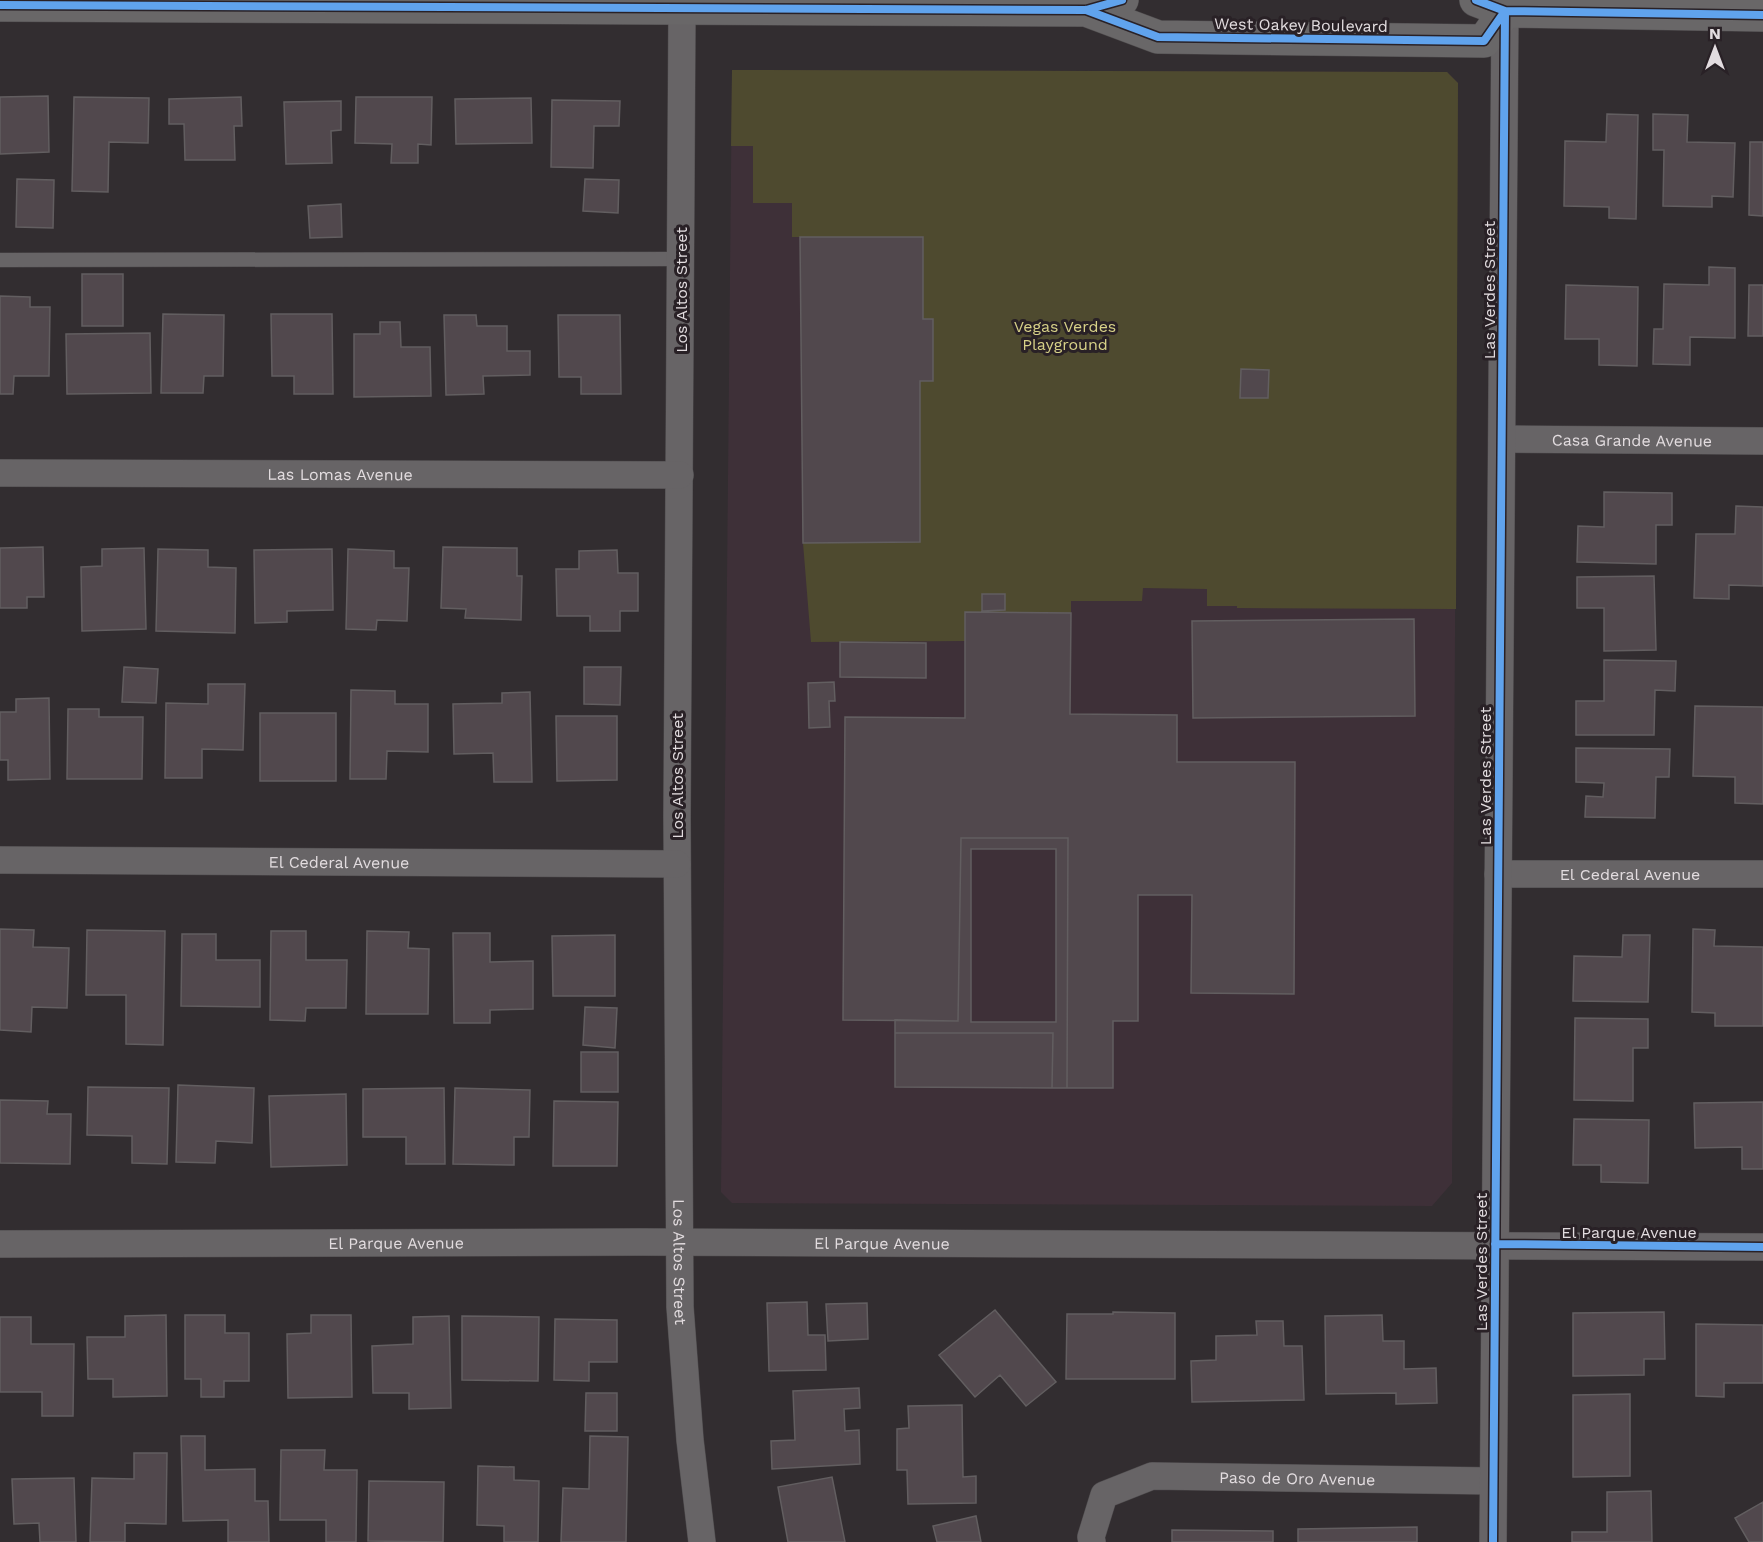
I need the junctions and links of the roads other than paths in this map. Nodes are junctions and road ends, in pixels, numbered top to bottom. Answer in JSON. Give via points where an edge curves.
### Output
{"nodes":[{"id":1,"x":1122,"y":0,"type":"edge"},
{"id":2,"x":553,"y":4,"type":"edge"},
{"id":3,"x":0,"y":5,"type":"edge"},
{"id":4,"x":1086,"y":5,"type":"edge"},
{"id":5,"x":1490,"y":5,"type":"edge"},
{"id":6,"x":682,"y":8,"type":"junction"},
{"id":7,"x":1763,"y":15,"type":"edge"},
{"id":8,"x":681,"y":259,"type":"junction"},
{"id":9,"x":0,"y":260,"type":"edge"},
{"id":10,"x":1502,"y":439,"type":"junction"},
{"id":11,"x":1763,"y":441,"type":"edge"},
{"id":12,"x":0,"y":473,"type":"edge"},
{"id":13,"x":680,"y":475,"type":"junction"},
{"id":14,"x":0,"y":860,"type":"edge"},
{"id":15,"x":677,"y":864,"type":"junction"},
{"id":16,"x":1498,"y":874,"type":"junction"},
{"id":17,"x":1763,"y":874,"type":"edge"},
{"id":18,"x":681,"y":1243,"type":"junction"},
{"id":19,"x":0,"y":1244,"type":"edge"},
{"id":20,"x":1495,"y":1244,"type":"junction"},
{"id":21,"x":1763,"y":1247,"type":"edge"},
{"id":22,"x":1493,"y":1481,"type":"junction"},
{"id":23,"x":702,"y":1542,"type":"edge"},
{"id":24,"x":1092,"y":1542,"type":"edge"},
{"id":25,"x":1492,"y":1542,"type":"edge"}],
"edges":[{"from":1,"to":4,"type":"main road","name":"West Oakey Boulevard"},
{"from":2,"to":3,"type":"main road","name":"West Oakey Boulevard"},
{"from":2,"to":6,"type":"main road","name":"West Oakey Boulevard"},
{"from":4,"to":5,"type":"main road","name":"West Oakey Boulevard","via":[[1158,37],[1484,41]]},
{"from":4,"to":6,"type":"main road","name":"West Oakey Boulevard"},
{"from":5,"to":7,"type":"main road"},
{"from":5,"to":10,"type":"street","name":"Las Verdes Street"},
{"from":6,"to":8,"type":"street","name":"Los Altos Street"},
{"from":8,"to":9,"type":"lane"},
{"from":8,"to":13,"type":"street","name":"Los Altos Street"},
{"from":10,"to":11,"type":"street","name":"Casa Grande Avenue"},
{"from":10,"to":16,"type":"street","name":"Las Verdes Street"},
{"from":12,"to":13,"type":"street","name":"Las Lomas Avenue"},
{"from":13,"to":15,"type":"street","name":"Los Altos Street"},
{"from":14,"to":15,"type":"street","name":"El Cederal Avenue"},
{"from":15,"to":18,"type":"street","name":"Los Altos Street"},
{"from":16,"to":17,"type":"street","name":"El Cederal Avenue"},
{"from":16,"to":20,"type":"street","name":"Las Verdes Street"},
{"from":18,"to":19,"type":"street","name":"El Parque Avenue"},
{"from":18,"to":20,"type":"street","name":"El Parque Avenue"},
{"from":18,"to":23,"type":"street","name":"Los Altos Street","via":[[680,1307]]},
{"from":20,"to":21,"type":"street","name":"El Parque Avenue"},
{"from":20,"to":22,"type":"street","name":"Las Verdes Street"},
{"from":22,"to":24,"type":"street","name":"Paso de Oro Avenue","via":[[1152,1476],[1104,1495]]},
{"from":22,"to":25,"type":"street","name":"Las Verdes Street"}]}
